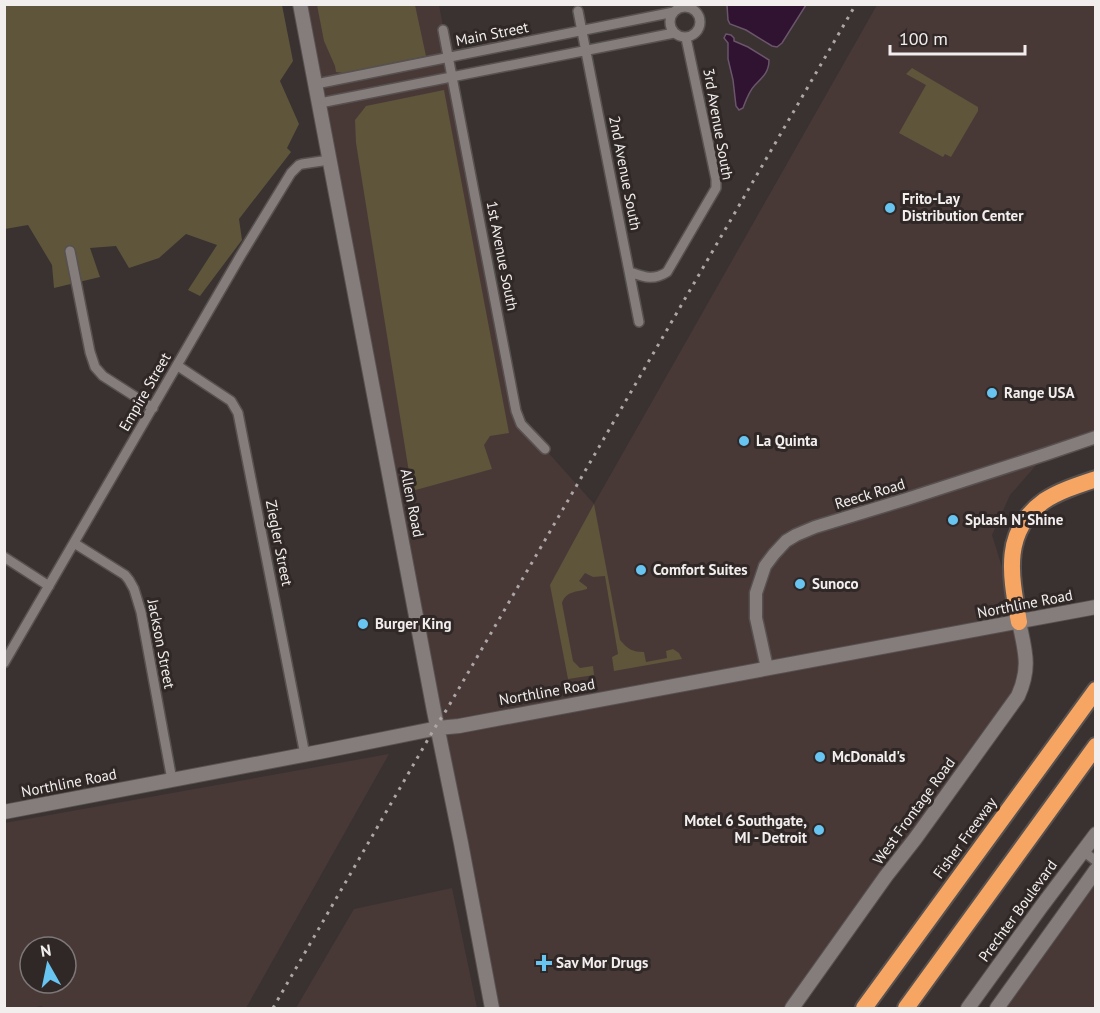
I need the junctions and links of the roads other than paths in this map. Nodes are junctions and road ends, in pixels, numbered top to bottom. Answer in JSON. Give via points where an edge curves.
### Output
{"nodes":[{"id":1,"x":300,"y":4,"type":"edge"},
{"id":2,"x":678,"y":8,"type":"edge"},
{"id":3,"x":578,"y":11,"type":"dead end"},
{"id":4,"x":443,"y":30,"type":"dead end"},
{"id":5,"x":582,"y":31,"type":"junction"},
{"id":6,"x":674,"y":33,"type":"junction"},
{"id":7,"x":686,"y":38,"type":"junction"},
{"id":8,"x":586,"y":51,"type":"junction"},
{"id":9,"x":449,"y":58,"type":"junction"},
{"id":10,"x":392,"y":69,"type":"junction"},
{"id":11,"x":453,"y":76,"type":"junction"},
{"id":12,"x":316,"y":84,"type":"junction"},
{"id":13,"x":394,"y":88,"type":"junction"},
{"id":14,"x":320,"y":103,"type":"junction"},
{"id":15,"x":329,"y":160,"type":"junction"},
{"id":16,"x":70,"y":251,"type":"dead end"},
{"id":17,"x":630,"y":272,"type":"junction"},
{"id":18,"x":639,"y":322,"type":"dead end"},
{"id":19,"x":177,"y":366,"type":"junction"},
{"id":20,"x":153,"y":408,"type":"junction"},
{"id":21,"x":1095,"y":436,"type":"edge"},
{"id":22,"x":545,"y":449,"type":"dead end"},
{"id":23,"x":1095,"y":479,"type":"edge"},
{"id":24,"x":74,"y":543,"type":"junction"},
{"id":25,"x":4,"y":557,"type":"edge"},
{"id":26,"x":49,"y":586,"type":"junction"},
{"id":27,"x":1095,"y":607,"type":"edge"},
{"id":28,"x":1019,"y":622,"type":"junction"},
{"id":29,"x":4,"y":663,"type":"edge"},
{"id":30,"x":767,"y":668,"type":"junction"},
{"id":31,"x":1095,"y":690,"type":"edge"},
{"id":32,"x":438,"y":728,"type":"junction"},
{"id":33,"x":1095,"y":746,"type":"edge"},
{"id":34,"x":305,"y":755,"type":"junction"},
{"id":35,"x":172,"y":780,"type":"junction"},
{"id":36,"x":4,"y":812,"type":"edge"},
{"id":37,"x":1095,"y":834,"type":"edge"},
{"id":38,"x":1083,"y":851,"type":"junction"},
{"id":39,"x":1095,"y":861,"type":"edge"},
{"id":40,"x":1095,"y":870,"type":"edge"},
{"id":41,"x":1041,"y":907,"type":"junction"},
{"id":42,"x":1026,"y":966,"type":"junction"},
{"id":43,"x":979,"y":994,"type":"junction"},
{"id":44,"x":492,"y":1008,"type":"edge"},
{"id":45,"x":792,"y":1008,"type":"edge"},
{"id":46,"x":864,"y":1008,"type":"edge"},
{"id":47,"x":906,"y":1008,"type":"edge"},
{"id":48,"x":968,"y":1008,"type":"edge"},
{"id":49,"x":984,"y":1008,"type":"edge"},
{"id":50,"x":997,"y":1008,"type":"edge"}],
"edges":[{"from":1,"to":12,"type":"main road","name":"Allen Road"},
{"from":2,"to":5,"type":"street","name":"Main Street"},
{"from":2,"to":6,"type":"street","via":[[670,20]]},
{"from":2,"to":7,"type":"street","via":[[692,8],[700,21],[696,33]]},
{"from":3,"to":5,"type":"street","name":"2nd Avenue South"},
{"from":4,"to":9,"type":"street","name":"1st Avenue South"},
{"from":5,"to":8,"type":"street","name":"2nd Avenue South"},
{"from":5,"to":9,"type":"street","name":"Main Street"},
{"from":6,"to":7,"type":"street"},
{"from":6,"to":8,"type":"street"},
{"from":7,"to":17,"type":"street","name":"3rd Avenue South","via":[[716,188],[667,272],[658,277]]},
{"from":8,"to":11,"type":"street"},
{"from":8,"to":17,"type":"street","name":"2nd Avenue South"},
{"from":9,"to":10,"type":"street","name":"Main Street"},
{"from":9,"to":11,"type":"street","name":"1st Avenue South"},
{"from":10,"to":12,"type":"street","name":"Main Street"},
{"from":10,"to":13,"type":"street"},
{"from":11,"to":13,"type":"street"},
{"from":11,"to":22,"type":"street","name":"1st Avenue South","via":[[516,411],[521,424]]},
{"from":12,"to":14,"type":"main road","name":"Allen Road"},
{"from":13,"to":14,"type":"street"},
{"from":14,"to":15,"type":"main road","name":"Allen Road"},
{"from":15,"to":19,"type":"street","name":"Empire Street","via":[[302,164],[291,173]]},
{"from":15,"to":32,"type":"main road","name":"Allen Road"},
{"from":16,"to":20,"type":"street","via":[[95,367]]},
{"from":17,"to":18,"type":"street","name":"2nd Avenue South"},
{"from":19,"to":20,"type":"street","name":"Empire Street"},
{"from":19,"to":34,"type":"street","name":"Ziegler Street","via":[[231,400],[238,413]]},
{"from":20,"to":24,"type":"street","name":"Empire Street"},
{"from":21,"to":30,"type":"street","name":"Reeck Road","via":[[815,527],[786,542],[765,566],[756,593],[756,618]]},
{"from":23,"to":28,"type":"highway","via":[[1045,500],[1019,531],[1011,569]]},
{"from":24,"to":26,"type":"street","name":"Empire Street"},
{"from":24,"to":35,"type":"street","name":"Jackson Street","via":[[124,575],[134,589]]},
{"from":25,"to":26,"type":"street"},
{"from":26,"to":29,"type":"street","name":"Empire Street"},
{"from":27,"to":28,"type":"main road","name":"Northline Road"},
{"from":28,"to":30,"type":"main road","name":"Northline Road"},
{"from":28,"to":45,"type":"main road","name":"West Frontage Road","via":[[1027,663],[1014,704]]},
{"from":30,"to":32,"type":"main road","name":"Northline Road"},
{"from":31,"to":46,"type":"highway","name":"Fisher Freeway"},
{"from":32,"to":34,"type":"main road","name":"Northline Road"},
{"from":32,"to":44,"type":"main road","name":"Allen Road"},
{"from":33,"to":47,"type":"highway"},
{"from":34,"to":35,"type":"main road","name":"Northline Road"},
{"from":35,"to":36,"type":"main road","name":"Northline Road"},
{"from":37,"to":38,"type":"main road","name":"Prechter Boulevard"},
{"from":38,"to":39,"type":"street"},
{"from":38,"to":41,"type":"main road","name":"Prechter Boulevard"},
{"from":40,"to":42,"type":"main road"},
{"from":41,"to":42,"type":"main road","via":[[1052,906],[1054,915],[1028,951]]},
{"from":41,"to":43,"type":"main road","name":"Prechter Boulevard"},
{"from":42,"to":50,"type":"main road"},
{"from":43,"to":48,"type":"main road","name":"Prechter Boulevard"},
{"from":43,"to":49,"type":"main road"}]}
